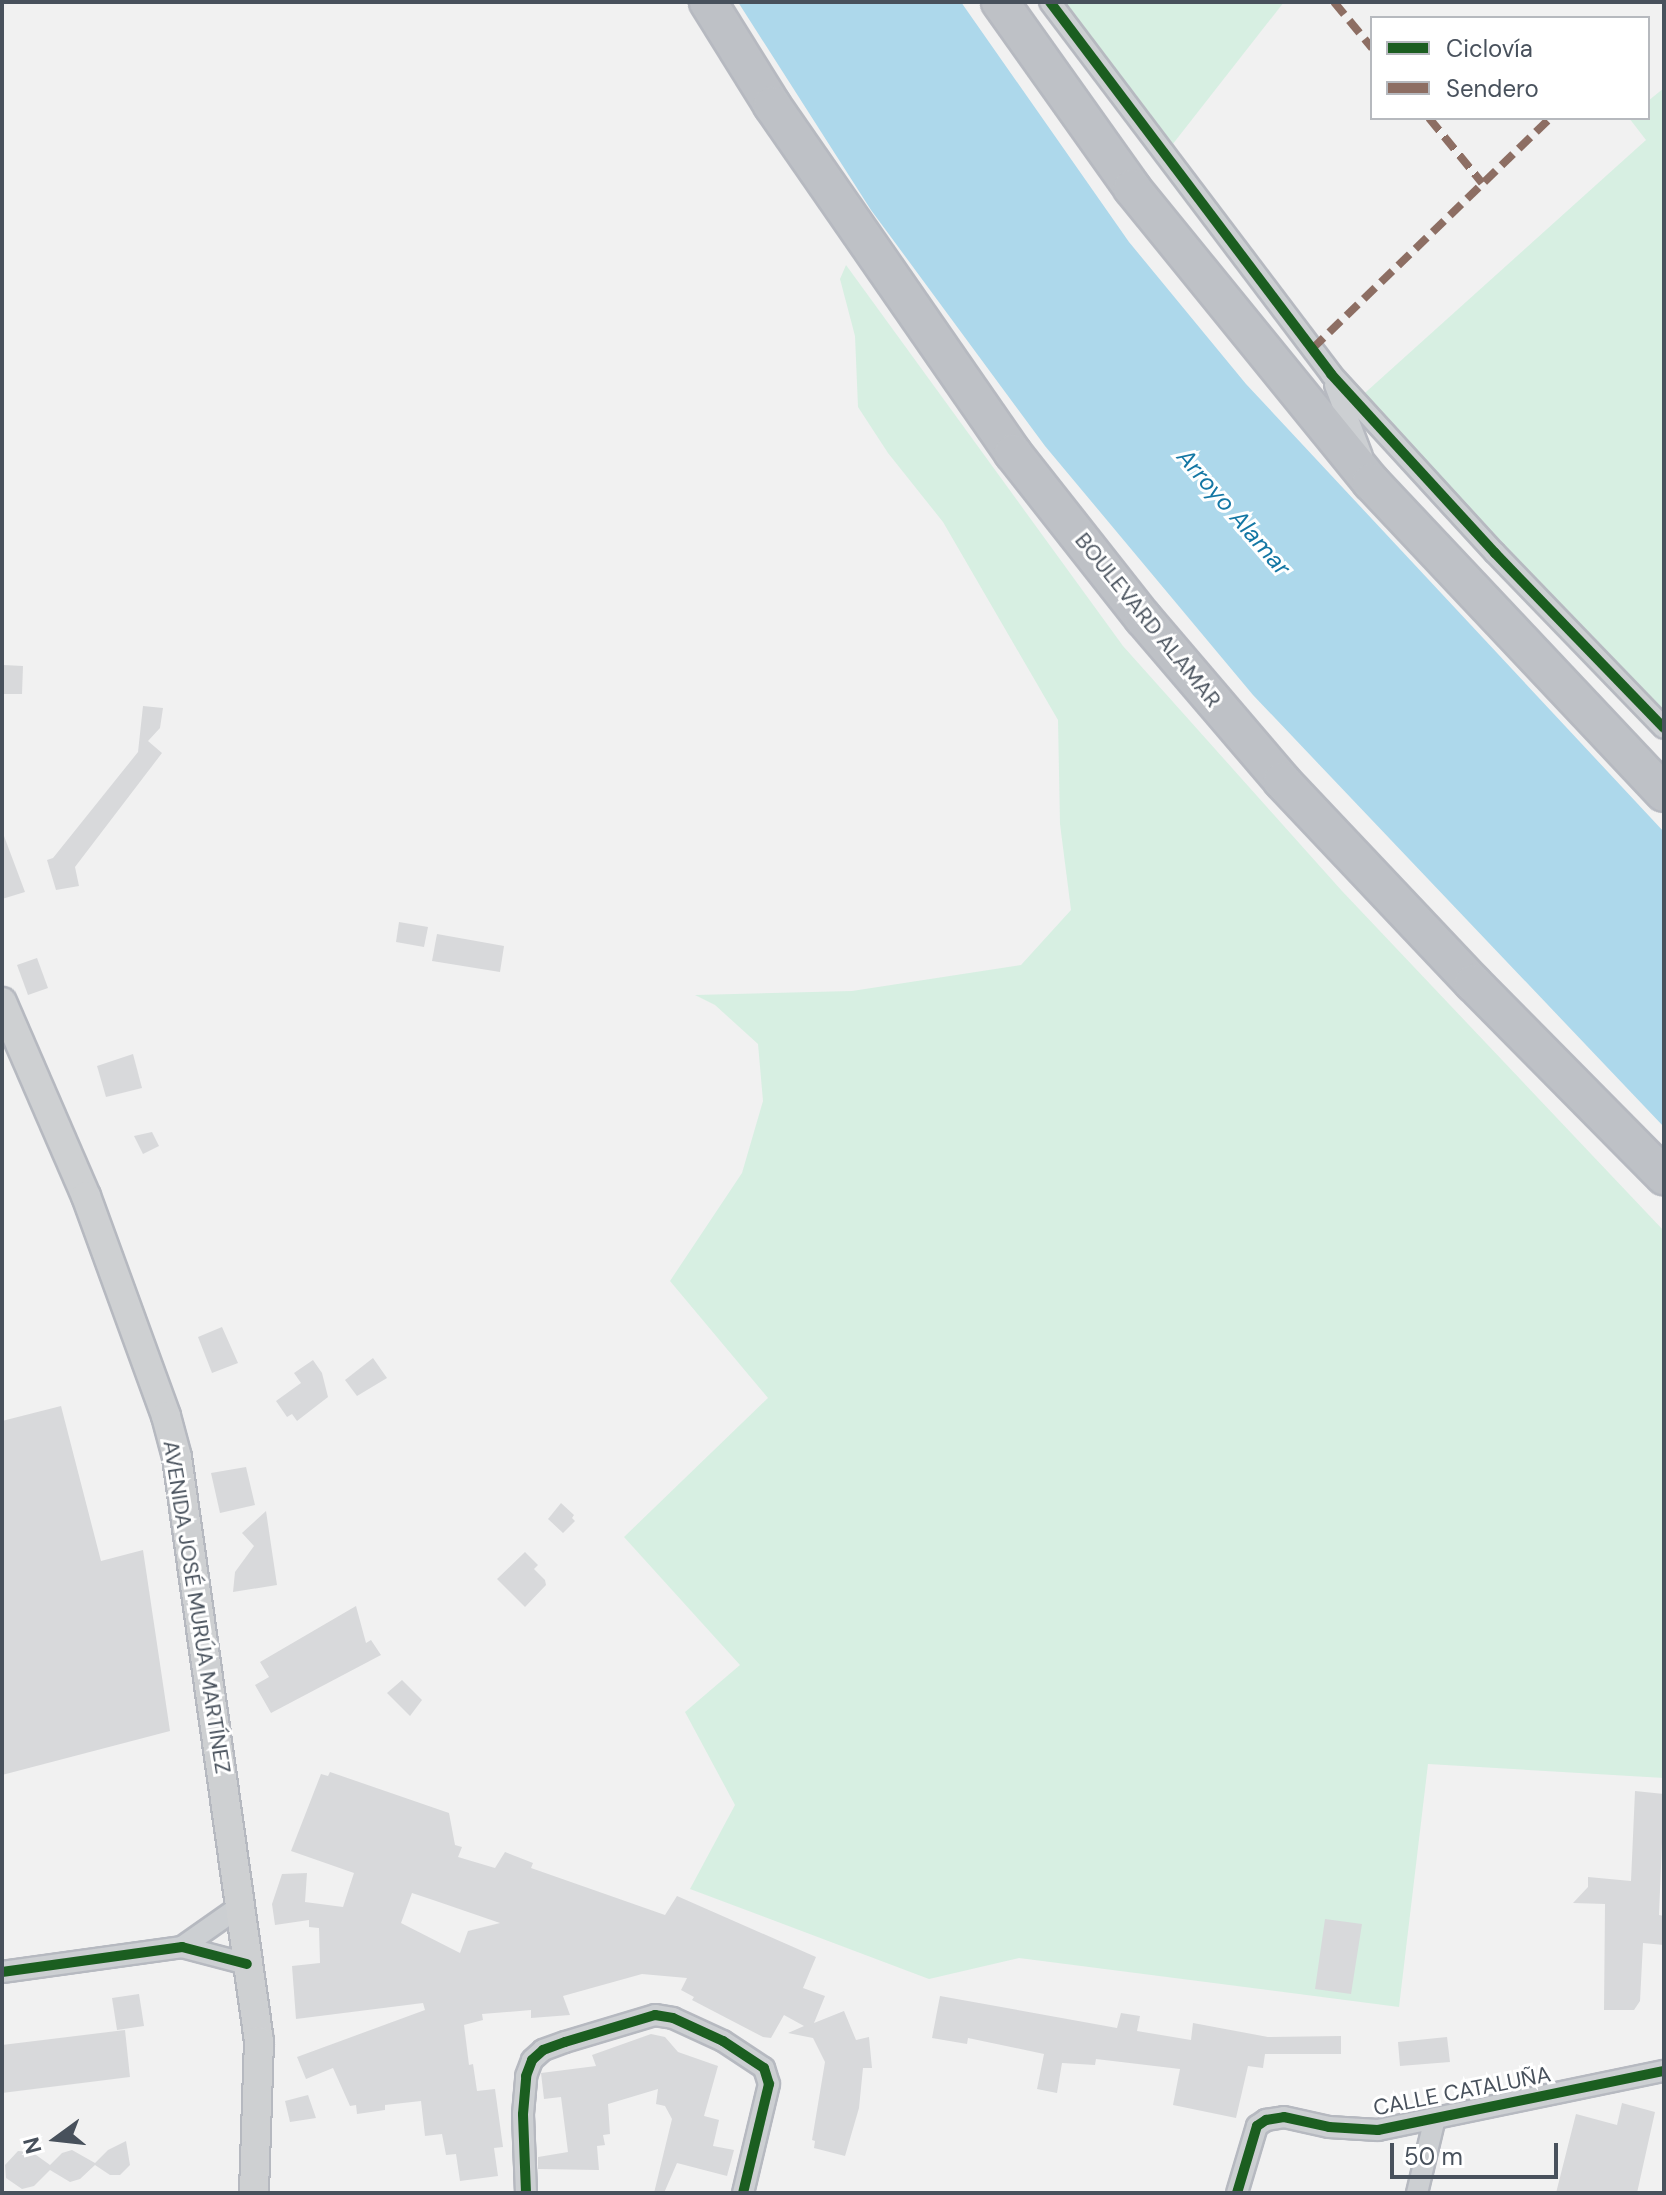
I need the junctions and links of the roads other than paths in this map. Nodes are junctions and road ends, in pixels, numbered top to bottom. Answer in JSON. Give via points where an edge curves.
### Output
{"nodes":[{"id":1,"x":708,"y":2,"type":"edge"},
{"id":2,"x":1000,"y":2,"type":"edge"},
{"id":3,"x":1050,"y":2,"type":"edge"},
{"id":4,"x":1331,"y":374,"type":"junction"},
{"id":5,"x":1371,"y":482,"type":"junction"},
{"id":6,"x":1664,"y":728,"type":"edge"},
{"id":7,"x":1664,"y":793,"type":"edge"},
{"id":8,"x":2,"y":1002,"type":"edge"},
{"id":9,"x":1664,"y":1176,"type":"edge"},
{"id":10,"x":239,"y":1907,"type":"junction"},
{"id":11,"x":182,"y":1947,"type":"junction"},
{"id":12,"x":247,"y":1964,"type":"junction"},
{"id":13,"x":2,"y":1972,"type":"edge"},
{"id":14,"x":1664,"y":2071,"type":"edge"},
{"id":15,"x":1435,"y":2118,"type":"junction"},
{"id":16,"x":531,"y":2192,"type":"edge"},
{"id":17,"x":254,"y":2193,"type":"edge"},
{"id":18,"x":743,"y":2193,"type":"edge"},
{"id":19,"x":1237,"y":2193,"type":"edge"},
{"id":20,"x":1417,"y":2193,"type":"edge"}],
"edges":[{"from":1,"to":9,"type":"highway","name":"BOULEVARD ALAMAR","via":[[772,105],[1013,453],[1143,618],[1282,781]]},
{"from":2,"to":5,"type":"highway","via":[[1132,188]]},
{"from":3,"to":4,"type":"street"},
{"from":4,"to":5,"type":"street"},
{"from":4,"to":6,"type":"street"},
{"from":5,"to":7,"type":"highway"},
{"from":8,"to":10,"type":"main road","name":"AVENIDA JOSÉ MURÚA MARTÍNEZ","via":[[86,1196],[166,1416],[184,1503]]},
{"from":10,"to":11,"type":"street"},
{"from":10,"to":12,"type":"main road","name":"AVENIDA JOSÉ MURÚA MARTÍNEZ"},
{"from":11,"to":12,"type":"street"},
{"from":11,"to":13,"type":"street"},
{"from":12,"to":17,"type":"main road","name":"AVENIDA JOSÉ MURÚA MARTÍNEZ","via":[[259,2041]]},
{"from":14,"to":15,"type":"street","name":"CALLE CATALUÑA"},
{"from":15,"to":19,"type":"street","name":"CALLE CATALUÑA","via":[[1378,2130],[1284,2117],[1266,2120],[1257,2126]]},
{"from":15,"to":20,"type":"street","name":"CALLE CATALUÑA"},
{"from":16,"to":18,"type":"street","via":[[523,2114],[532,2060],[543,2050],[655,2015],[723,2041],[764,2068],[769,2084]]}]}
